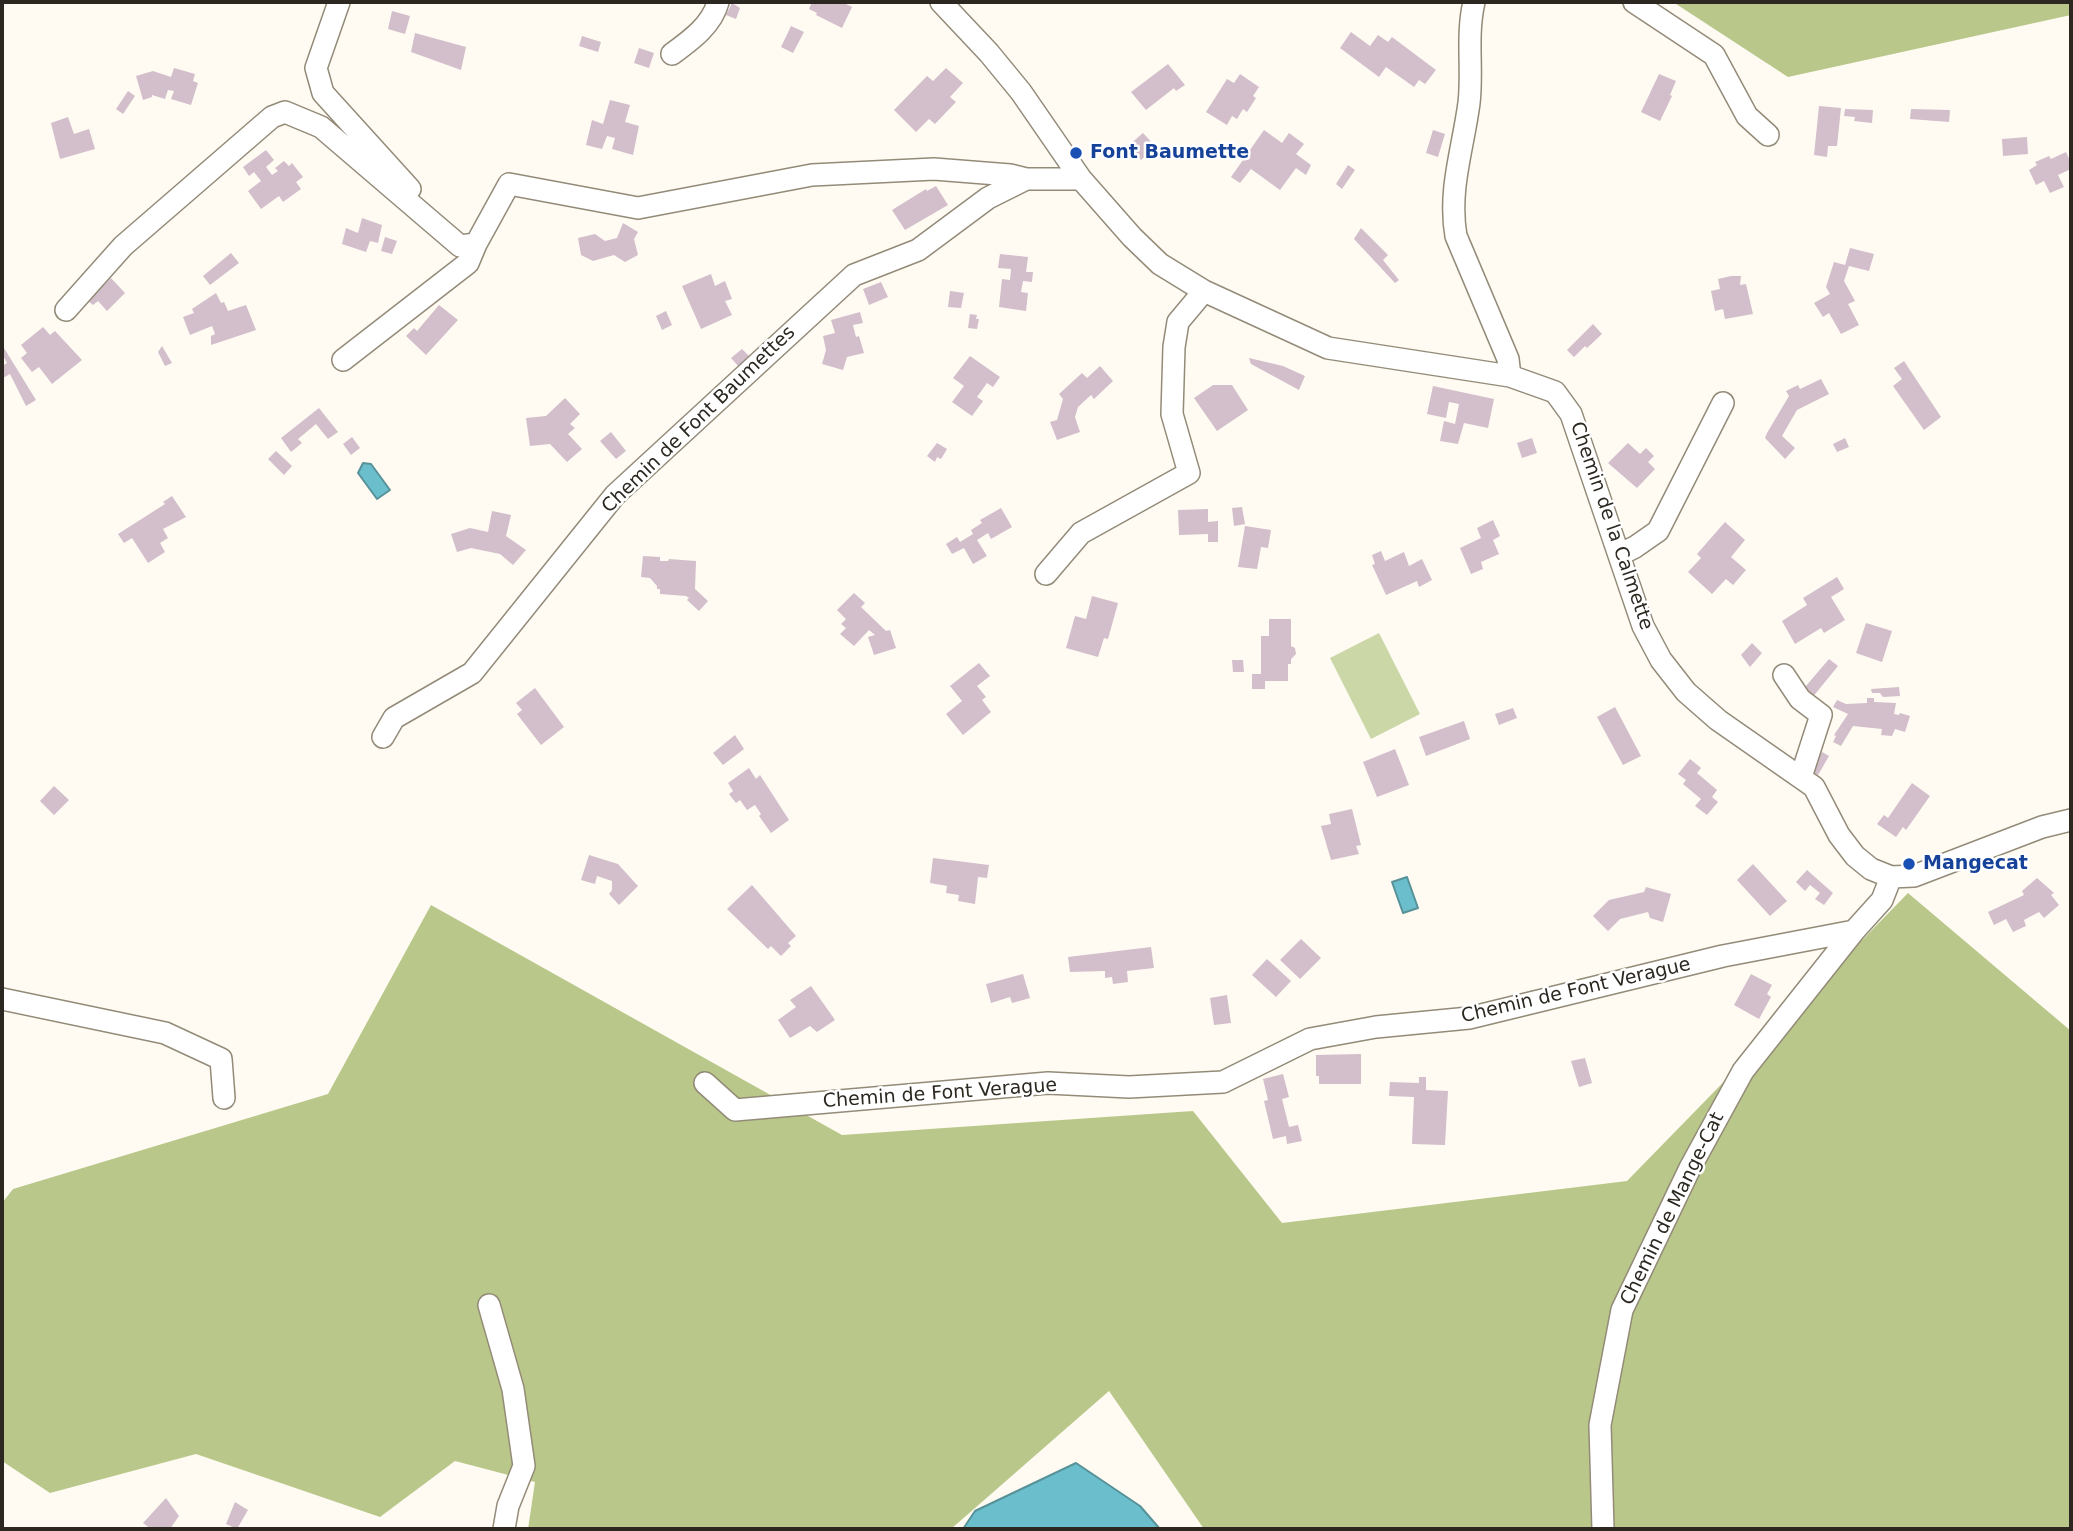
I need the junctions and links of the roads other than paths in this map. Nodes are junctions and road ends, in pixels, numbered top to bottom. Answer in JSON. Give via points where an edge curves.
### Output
{"nodes":[{"id":1,"x":339,"y":2,"type":"edge"},
{"id":2,"x":718,"y":2,"type":"edge"},
{"id":3,"x":941,"y":2,"type":"edge"},
{"id":4,"x":1474,"y":2,"type":"edge"},
{"id":5,"x":1634,"y":2,"type":"edge"},
{"id":6,"x":672,"y":54,"type":"dead end"},
{"id":7,"x":1769,"y":135,"type":"dead end"},
{"id":8,"x":1026,"y":179,"type":"junction"},
{"id":9,"x":1081,"y":179,"type":"junction"},
{"id":10,"x":468,"y":245,"type":"junction"},
{"id":11,"x":1204,"y":291,"type":"junction"},
{"id":12,"x":66,"y":310,"type":"dead end"},
{"id":13,"x":343,"y":360,"type":"dead end"},
{"id":14,"x":1510,"y":376,"type":"junction"},
{"id":15,"x":1723,"y":403,"type":"dead end"},
{"id":16,"x":1619,"y":555,"type":"junction"},
{"id":17,"x":1046,"y":574,"type":"dead end"},
{"id":18,"x":1784,"y":675,"type":"dead end"},
{"id":19,"x":383,"y":737,"type":"dead end"},
{"id":20,"x":1801,"y":777,"type":"junction"},
{"id":21,"x":2071,"y":820,"type":"edge"},
{"id":22,"x":1891,"y":877,"type":"junction"},
{"id":23,"x":1854,"y":931,"type":"junction"},
{"id":24,"x":2,"y":999,"type":"edge"},
{"id":25,"x":705,"y":1083,"type":"dead end"},
{"id":26,"x":223,"y":1098,"type":"dead end"},
{"id":27,"x":489,"y":1305,"type":"dead end"},
{"id":28,"x":504,"y":1529,"type":"edge"},
{"id":29,"x":1603,"y":1529,"type":"edge"}],
"edges":[{"from":1,"to":10,"type":"street","via":[[316,68],[323,93]]},
{"from":2,"to":6,"type":"street","via":[[698,34]]},
{"from":3,"to":9,"type":"street","name":"Chemin de la Calmette","via":[[1021,92]]},
{"from":4,"to":14,"type":"street","via":[[1468,46],[1469,105],[1457,159],[1453,218],[1456,236],[1508,359]]},
{"from":5,"to":7,"type":"street","via":[[1714,55],[1747,116]]},
{"from":8,"to":9,"type":"street"},
{"from":8,"to":10,"type":"street","via":[[934,169],[812,175],[638,208],[509,184]]},
{"from":8,"to":19,"type":"street","name":"Chemin de Font Baumettes","via":[[988,198],[918,250],[854,275],[615,495],[472,673],[394,718]]},
{"from":9,"to":11,"type":"street","name":"Chemin de la Calmette","via":[[1160,264]]},
{"from":10,"to":12,"type":"street","via":[[321,127],[285,112],[272,117],[124,246]]},
{"from":10,"to":13,"type":"street","via":[[468,263]]},
{"from":11,"to":14,"type":"street","name":"Chemin de la Calmette","via":[[1328,348]]},
{"from":11,"to":17,"type":"street","via":[[1178,322],[1174,347],[1172,414],[1189,472],[1081,533]]},
{"from":14,"to":16,"type":"street","name":"Chemin de la Calmette","via":[[1555,392],[1571,414]]},
{"from":15,"to":16,"type":"street","via":[[1658,531]]},
{"from":16,"to":20,"type":"street","name":"Chemin de la Calmette","via":[[1643,626],[1686,692]]},
{"from":18,"to":20,"type":"street","via":[[1800,699],[1821,715]]},
{"from":20,"to":22,"type":"street","name":"Chemin de la Calmette","via":[[1814,787],[1855,856]]},
{"from":21,"to":22,"type":"street","via":[[1914,876]]},
{"from":22,"to":23,"type":"street","via":[[1882,900]]},
{"from":23,"to":25,"type":"street","name":"Chemin de Font Verague","via":[[1723,956],[1469,1018],[1310,1039],[1223,1082],[1129,1087],[1048,1083],[735,1110]]},
{"from":23,"to":29,"type":"street","name":"Chemin de Mange-Cat","via":[[1743,1071],[1622,1310],[1600,1425]]},
{"from":24,"to":26,"type":"street","via":[[165,1033],[221,1059]]},
{"from":27,"to":28,"type":"street","via":[[513,1389],[524,1466]]}]}
